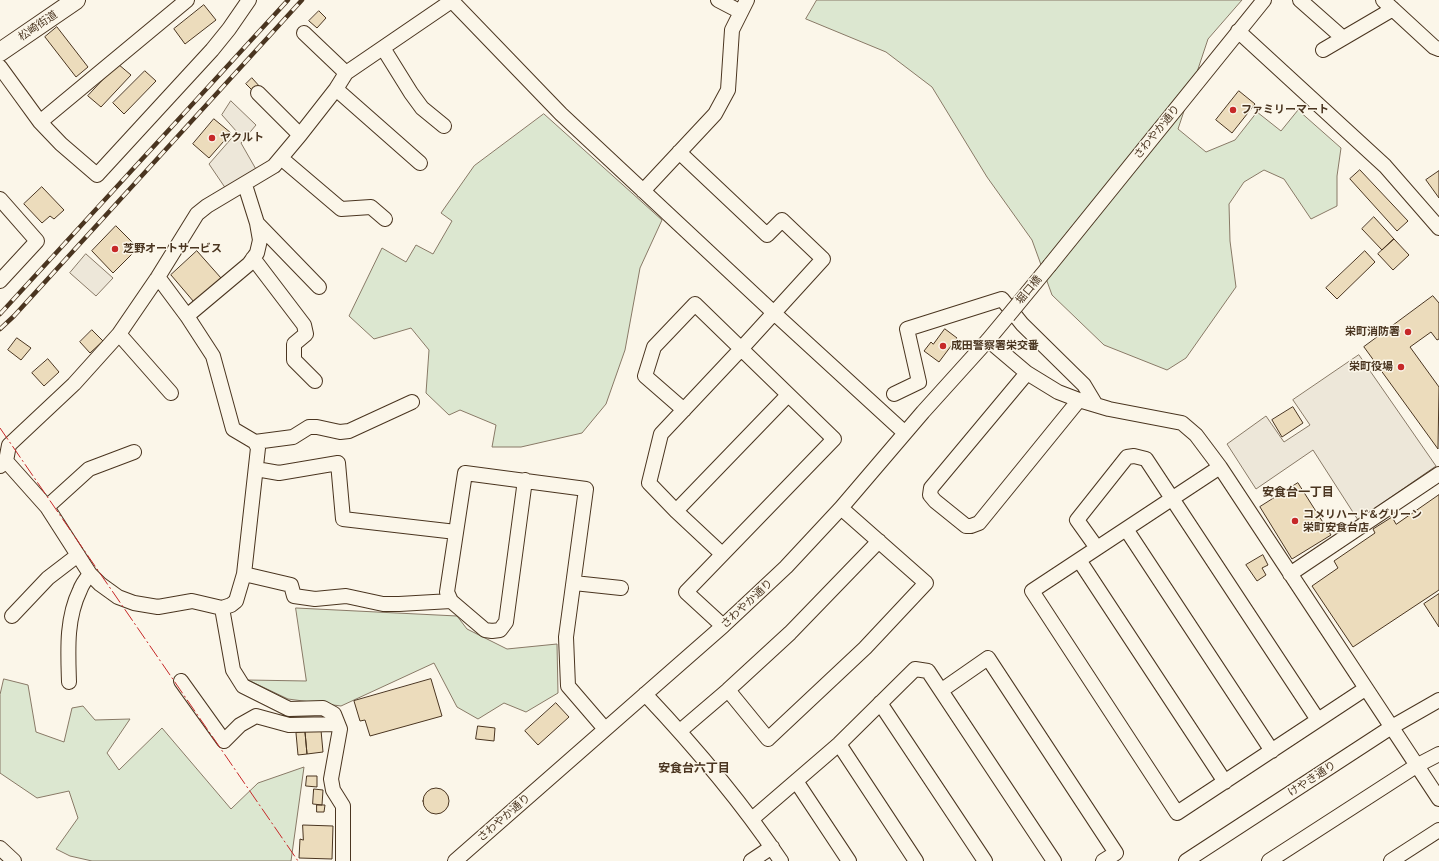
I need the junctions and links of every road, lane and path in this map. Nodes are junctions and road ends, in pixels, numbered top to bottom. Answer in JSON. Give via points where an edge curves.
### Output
{"nodes":[{"id":1,"x":76,"y":0,"type":"edge"},
{"id":2,"x":187,"y":0,"type":"edge"},
{"id":3,"x":249,"y":0,"type":"edge"},
{"id":4,"x":452,"y":0,"type":"edge"},
{"id":5,"x":718,"y":0,"type":"edge"},
{"id":6,"x":1264,"y":0,"type":"edge"},
{"id":7,"x":1300,"y":0,"type":"edge"},
{"id":8,"x":1388,"y":4,"type":"edge"},
{"id":9,"x":744,"y":6,"type":"edge"},
{"id":10,"x":1238,"y":31,"type":"junction"},
{"id":11,"x":304,"y":33,"type":"dead end"},
{"id":12,"x":1343,"y":38,"type":"junction"},
{"id":13,"x":383,"y":48,"type":"junction"},
{"id":14,"x":1439,"y":49,"type":"edge"},
{"id":15,"x":1323,"y":50,"type":"dead end"},
{"id":16,"x":0,"y":52,"type":"edge"},
{"id":17,"x":0,"y":67,"type":"edge"},
{"id":18,"x":346,"y":73,"type":"junction"},
{"id":19,"x":336,"y":89,"type":"junction"},
{"id":20,"x":258,"y":93,"type":"dead end"},
{"id":21,"x":40,"y":122,"type":"junction"},
{"id":22,"x":444,"y":126,"type":"dead end"},
{"id":23,"x":300,"y":135,"type":"junction"},
{"id":24,"x":679,"y":152,"type":"junction"},
{"id":25,"x":281,"y":158,"type":"junction"},
{"id":26,"x":420,"y":163,"type":"dead end"},
{"id":27,"x":245,"y":185,"type":"junction"},
{"id":28,"x":643,"y":190,"type":"junction"},
{"id":29,"x":0,"y":199,"type":"edge"},
{"id":30,"x":385,"y":219,"type":"dead end"},
{"id":31,"x":257,"y":223,"type":"junction"},
{"id":32,"x":1439,"y":228,"type":"edge"},
{"id":33,"x":253,"y":258,"type":"junction"},
{"id":34,"x":1050,"y":265,"type":"joint"},
{"id":35,"x":158,"y":277,"type":"junction"},
{"id":36,"x":0,"y":281,"type":"edge"},
{"id":37,"x":319,"y":287,"type":"dead end"},
{"id":38,"x":774,"y":313,"type":"junction"},
{"id":39,"x":187,"y":316,"type":"junction"},
{"id":40,"x":1008,"y":316,"type":"joint"},
{"id":41,"x":119,"y":334,"type":"junction"},
{"id":42,"x":988,"y":340,"type":"junction"},
{"id":43,"x":741,"y":349,"type":"junction"},
{"id":44,"x":1027,"y":373,"type":"junction"},
{"id":45,"x":315,"y":381,"type":"dead end"},
{"id":46,"x":171,"y":393,"type":"dead end"},
{"id":47,"x":894,"y":394,"type":"dead end"},
{"id":48,"x":788,"y":395,"type":"junction"},
{"id":49,"x":1079,"y":400,"type":"junction"},
{"id":50,"x":412,"y":402,"type":"dead end"},
{"id":51,"x":1096,"y":405,"type":"junction"},
{"id":52,"x":684,"y":410,"type":"junction"},
{"id":53,"x":906,"y":433,"type":"junction"},
{"id":54,"x":5,"y":442,"type":"edge"},
{"id":55,"x":255,"y":442,"type":"junction"},
{"id":56,"x":134,"y":452,"type":"dead end"},
{"id":57,"x":3,"y":463,"type":"edge"},
{"id":58,"x":1220,"y":467,"type":"junction"},
{"id":59,"x":256,"y":469,"type":"junction"},
{"id":60,"x":1439,"y":474,"type":"edge"},
{"id":61,"x":525,"y":480,"type":"junction"},
{"id":62,"x":1172,"y":498,"type":"junction"},
{"id":63,"x":47,"y":507,"type":"junction"},
{"id":64,"x":841,"y":508,"type":"junction"},
{"id":65,"x":676,"y":511,"type":"junction"},
{"id":66,"x":1126,"y":529,"type":"junction"},
{"id":67,"x":456,"y":532,"type":"junction"},
{"id":68,"x":879,"y":542,"type":"junction"},
{"id":69,"x":1097,"y":548,"type":"junction"},
{"id":70,"x":722,"y":554,"type":"junction"},
{"id":71,"x":78,"y":555,"type":"junction"},
{"id":72,"x":1079,"y":560,"type":"junction"},
{"id":73,"x":90,"y":574,"type":"junction"},
{"id":74,"x":244,"y":574,"type":"junction"},
{"id":75,"x":1290,"y":574,"type":"junction"},
{"id":76,"x":574,"y":583,"type":"junction"},
{"id":77,"x":621,"y":588,"type":"dead end"},
{"id":78,"x":450,"y":601,"type":"junction"},
{"id":79,"x":222,"y":608,"type":"junction"},
{"id":80,"x":12,"y":616,"type":"dead end"},
{"id":81,"x":723,"y":626,"type":"junction"},
{"id":82,"x":181,"y":681,"type":"dead end"},
{"id":83,"x":69,"y":682,"type":"dead end"},
{"id":84,"x":1365,"y":689,"type":"junction"},
{"id":85,"x":728,"y":690,"type":"junction"},
{"id":86,"x":942,"y":690,"type":"junction"},
{"id":87,"x":645,"y":694,"type":"junction"},
{"id":88,"x":1439,"y":700,"type":"edge"},
{"id":89,"x":880,"y":703,"type":"junction"},
{"id":90,"x":1318,"y":720,"type":"junction"},
{"id":91,"x":338,"y":724,"type":"junction"},
{"id":92,"x":1390,"y":728,"type":"junction"},
{"id":93,"x":605,"y":729,"type":"junction"},
{"id":94,"x":680,"y":731,"type":"junction"},
{"id":95,"x":839,"y":744,"type":"junction"},
{"id":96,"x":1272,"y":751,"type":"junction"},
{"id":97,"x":1439,"y":754,"type":"edge"},
{"id":98,"x":1416,"y":766,"type":"junction"},
{"id":99,"x":796,"y":781,"type":"junction"},
{"id":100,"x":1225,"y":782,"type":"junction"},
{"id":101,"x":1439,"y":799,"type":"edge"},
{"id":102,"x":752,"y":819,"type":"junction"},
{"id":103,"x":1439,"y":830,"type":"edge"},
{"id":104,"x":772,"y":847,"type":"junction"},
{"id":105,"x":0,"y":848,"type":"edge"},
{"id":106,"x":471,"y":856,"type":"edge"},
{"id":107,"x":1277,"y":859,"type":"edge"},
{"id":108,"x":14,"y":861,"type":"edge"},
{"id":109,"x":342,"y":861,"type":"edge"},
{"id":110,"x":455,"y":861,"type":"edge"},
{"id":111,"x":751,"y":861,"type":"edge"},
{"id":112,"x":781,"y":861,"type":"edge"},
{"id":113,"x":849,"y":861,"type":"edge"},
{"id":114,"x":916,"y":861,"type":"edge"},
{"id":115,"x":985,"y":861,"type":"edge"},
{"id":116,"x":1054,"y":861,"type":"edge"},
{"id":117,"x":1103,"y":861,"type":"edge"},
{"id":118,"x":1186,"y":861,"type":"edge"},
{"id":119,"x":1391,"y":861,"type":"edge"}],
"edges":[{"from":1,"to":16,"type":"main road","name":"松崎街道"},
{"from":2,"to":21,"type":"street"},
{"from":3,"to":21,"type":"street","via":[[212,50],[97,175]]},
{"from":4,"to":13,"type":"street"},
{"from":4,"to":28,"type":"street","via":[[561,114]]},
{"from":5,"to":9,"type":"street"},
{"from":6,"to":10,"type":"street","name":"さわやか通り"},
{"from":7,"to":12,"type":"street"},
{"from":8,"to":12,"type":"street"},
{"from":8,"to":14,"type":"street"},
{"from":9,"to":24,"type":"street","via":[[732,30],[728,90],[715,114]]},
{"from":10,"to":32,"type":"street","via":[[1385,166]]},
{"from":10,"to":34,"type":"street","name":"さわやか通り"},
{"from":11,"to":18,"type":"street"},
{"from":12,"to":15,"type":"street"},
{"from":13,"to":18,"type":"street"},
{"from":13,"to":22,"type":"street","via":[[410,93],[422,108]]},
{"from":17,"to":21,"type":"street"},
{"from":18,"to":19,"type":"street"},
{"from":19,"to":23,"type":"street"},
{"from":19,"to":26,"type":"street"},
{"from":20,"to":23,"type":"street"},
{"from":23,"to":25,"type":"street"},
{"from":24,"to":28,"type":"street"},
{"from":24,"to":38,"type":"street","via":[[767,235],[782,220],[823,258]]},
{"from":25,"to":27,"type":"street","via":[[274,166]]},
{"from":25,"to":30,"type":"street","via":[[341,209],[371,207]]},
{"from":27,"to":31,"type":"street"},
{"from":27,"to":35,"type":"street","via":[[197,214]]},
{"from":28,"to":38,"type":"street"},
{"from":29,"to":36,"type":"street","via":[[37,241]]},
{"from":31,"to":33,"type":"street","via":[[260,240]]},
{"from":31,"to":37,"type":"street"},
{"from":33,"to":39,"type":"street"},
{"from":33,"to":45,"type":"street","via":[[304,326],[306,334],[294,344],[294,360]]},
{"from":34,"to":40,"type":"street","name":"堀口橋","bridge":true},
{"from":35,"to":39,"type":"street"},
{"from":35,"to":41,"type":"street"},
{"from":38,"to":43,"type":"street"},
{"from":38,"to":53,"type":"street"},
{"from":39,"to":55,"type":"street","via":[[214,356],[233,429]]},
{"from":40,"to":42,"type":"street","name":"さわやか通り"},
{"from":41,"to":46,"type":"street"},
{"from":41,"to":54,"type":"street","via":[[74,384]]},
{"from":42,"to":44,"type":"street"},
{"from":42,"to":53,"type":"street","name":"さわやか通り"},
{"from":43,"to":48,"type":"street"},
{"from":43,"to":52,"type":"street"},
{"from":43,"to":52,"type":"street","via":[[695,304],[654,347],[645,376]]},
{"from":44,"to":49,"type":"street","via":[[1058,392]]},
{"from":44,"to":49,"type":"street","via":[[931,488],[930,495],[935,501],[966,526],[978,523]]},
{"from":47,"to":51,"type":"street","via":[[919,382],[907,329],[1002,299],[1022,324],[1084,386]]},
{"from":48,"to":65,"type":"street"},
{"from":48,"to":70,"type":"street","via":[[834,439]]},
{"from":49,"to":51,"type":"street"},
{"from":50,"to":55,"type":"street","via":[[349,431],[309,427],[293,437]]},
{"from":51,"to":58,"type":"street","via":[[1182,423],[1196,436]]},
{"from":52,"to":65,"type":"street","via":[[661,434],[649,483]]},
{"from":53,"to":64,"type":"street","name":"さわやか通り"},
{"from":54,"to":57,"type":"street"},
{"from":55,"to":59,"type":"street","via":[[258,448]]},
{"from":56,"to":63,"type":"street","via":[[89,469]]},
{"from":57,"to":63,"type":"street"},
{"from":58,"to":62,"type":"street"},
{"from":58,"to":75,"type":"street"},
{"from":59,"to":67,"type":"street","via":[[279,474],[338,463],[343,519]]},
{"from":59,"to":74,"type":"street"},
{"from":60,"to":75,"type":"street"},
{"from":61,"to":67,"type":"street","via":[[465,472]]},
{"from":61,"to":76,"type":"street","via":[[586,489]]},
{"from":61,"to":78,"type":"street","via":[[506,622],[500,630],[485,630]]},
{"from":62,"to":66,"type":"street"},
{"from":62,"to":69,"type":"street","via":[[1146,459],[1127,457],[1077,520]]},
{"from":62,"to":90,"type":"street"},
{"from":63,"to":71,"type":"street"},
{"from":64,"to":68,"type":"street"},
{"from":64,"to":81,"type":"street","name":"さわやか通り","via":[[786,567]]},
{"from":65,"to":70,"type":"street"},
{"from":66,"to":69,"type":"street"},
{"from":66,"to":96,"type":"street"},
{"from":67,"to":78,"type":"street","via":[[447,592]]},
{"from":68,"to":85,"type":"street","via":[[790,633]]},
{"from":68,"to":85,"type":"street","via":[[926,583],[865,648],[768,739]]},
{"from":69,"to":72,"type":"street"},
{"from":70,"to":81,"type":"street","via":[[686,592]]},
{"from":71,"to":73,"type":"street"},
{"from":71,"to":80,"type":"street","via":[[48,578]]},
{"from":72,"to":100,"type":"street"},
{"from":72,"to":100,"type":"street","via":[[1032,591],[1177,813]]},
{"from":73,"to":79,"type":"street","via":[[118,597],[134,603],[158,607],[192,601]]},
{"from":73,"to":83,"type":"street","via":[[80,590],[71,615],[68,633]]},
{"from":74,"to":78,"type":"street","via":[[291,585],[294,596],[315,599],[346,596],[383,604]]},
{"from":74,"to":79,"type":"street","via":[[236,601]]},
{"from":75,"to":84,"type":"street"},
{"from":76,"to":77,"type":"street"},
{"from":76,"to":93,"type":"street","via":[[566,637],[568,686]]},
{"from":79,"to":91,"type":"street","via":[[234,670],[243,686],[289,709],[323,708],[334,714]]},
{"from":81,"to":87,"type":"street","name":"さわやか通り"},
{"from":82,"to":91,"type":"street","via":[[224,740],[240,725],[256,716],[289,724]]},
{"from":84,"to":90,"type":"street"},
{"from":84,"to":92,"type":"street"},
{"from":85,"to":94,"type":"street"},
{"from":86,"to":89,"type":"street","via":[[928,671],[915,669]]},
{"from":86,"to":116,"type":"street"},
{"from":86,"to":117,"type":"street","via":[[988,658],[1116,853]]},
{"from":87,"to":93,"type":"street","name":"さわやか通り"},
{"from":87,"to":94,"type":"street"},
{"from":88,"to":92,"type":"street","name":"けやき通り"},
{"from":89,"to":95,"type":"street"},
{"from":89,"to":115,"type":"street"},
{"from":90,"to":96,"type":"street"},
{"from":91,"to":109,"type":"street","via":[[340,730],[331,779],[333,790],[343,806]]},
{"from":92,"to":98,"type":"street"},
{"from":92,"to":118,"type":"street","name":"けやき通り"},
{"from":93,"to":106,"type":"street","name":"さわやか通り"},
{"from":94,"to":102,"type":"street"},
{"from":95,"to":99,"type":"street"},
{"from":95,"to":114,"type":"street"},
{"from":96,"to":100,"type":"street"},
{"from":97,"to":98,"type":"street"},
{"from":98,"to":101,"type":"street"},
{"from":98,"to":107,"type":"street"},
{"from":99,"to":102,"type":"street"},
{"from":99,"to":113,"type":"street"},
{"from":102,"to":104,"type":"street"},
{"from":103,"to":119,"type":"street"},
{"from":104,"to":111,"type":"street"},
{"from":104,"to":112,"type":"street"},
{"from":105,"to":108,"type":"street"},
{"from":106,"to":110,"type":"street","name":"さわやか通り"}]}
